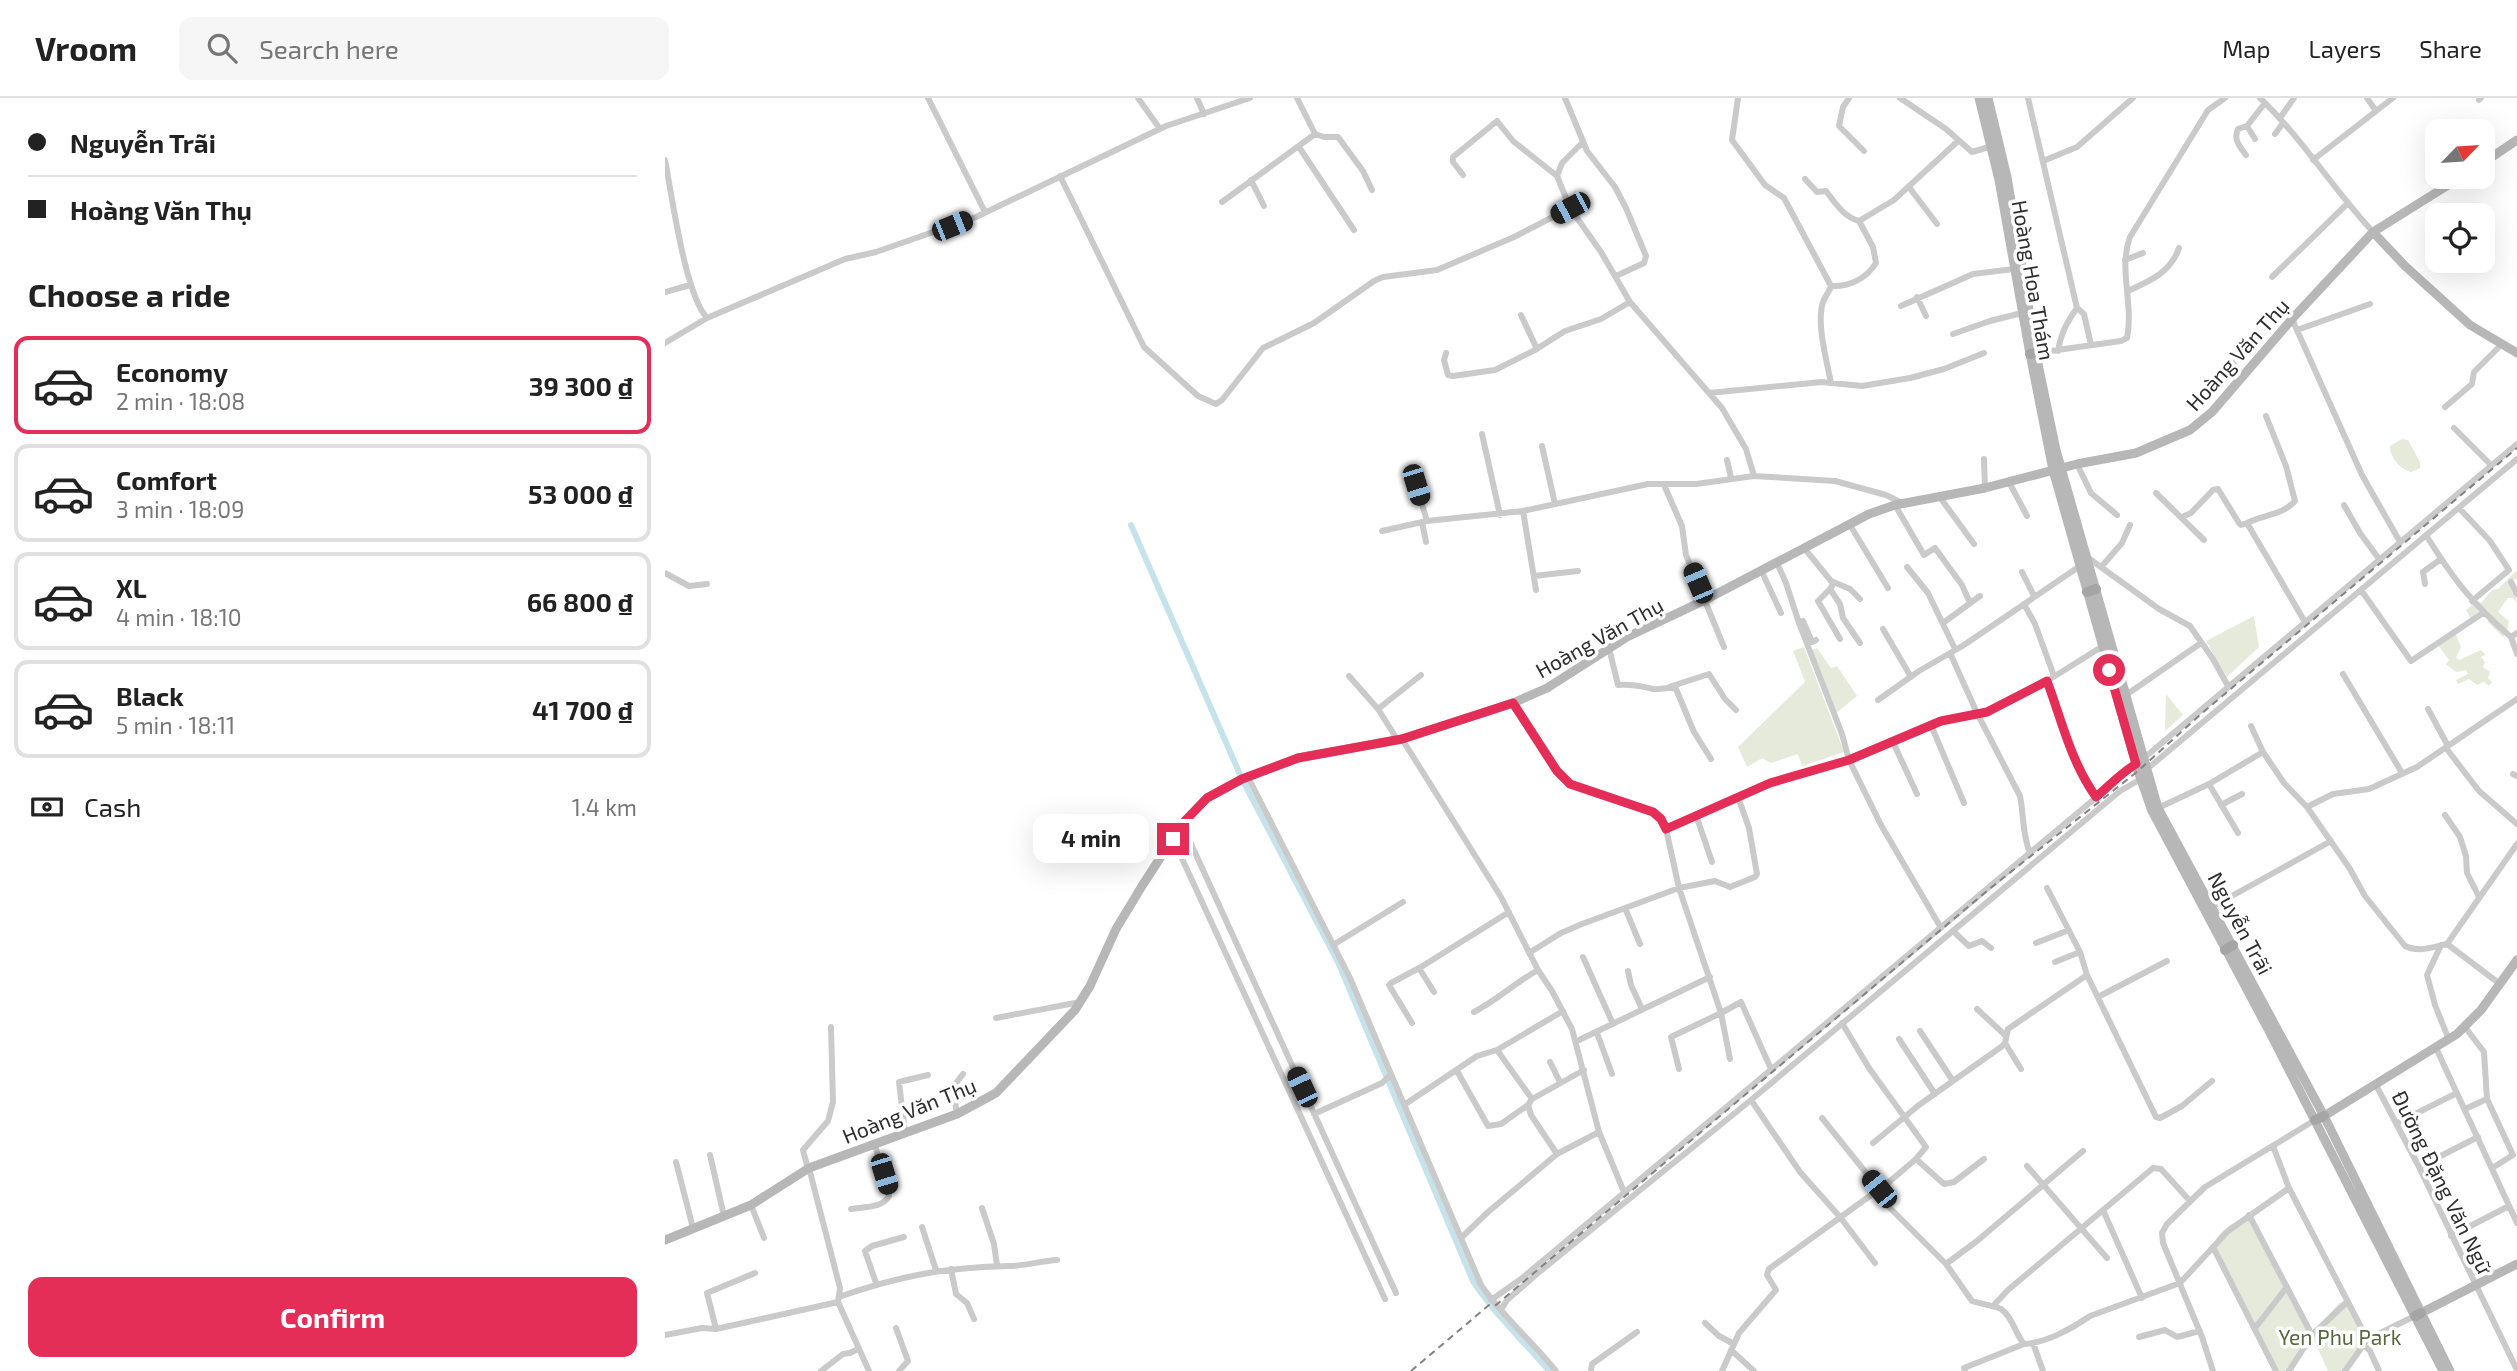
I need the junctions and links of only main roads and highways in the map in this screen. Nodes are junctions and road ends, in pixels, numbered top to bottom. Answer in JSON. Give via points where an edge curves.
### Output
{"nodes":[{"id":1,"x":1979,"y":98,"type":"edge"},
{"id":2,"x":1988,"y":98,"type":"edge"},
{"id":3,"x":2515,"y":145,"type":"edge"},
{"id":4,"x":2495,"y":156,"type":"edge"},
{"id":5,"x":2442,"y":189,"type":"edge"},
{"id":6,"x":2373,"y":232,"type":"junction"},
{"id":7,"x":2517,"y":353,"type":"edge"},
{"id":8,"x":2033,"y":354,"type":"junction"},
{"id":9,"x":2057,"y":469,"type":"junction"},
{"id":10,"x":2092,"y":590,"type":"junction"},
{"id":11,"x":2140,"y":761,"type":"junction"},
{"id":12,"x":2229,"y":948,"type":"junction"},
{"id":13,"x":2517,"y":960,"type":"edge"},
{"id":14,"x":2513,"y":974,"type":"edge"},
{"id":15,"x":2319,"y":1118,"type":"junction"},
{"id":16,"x":665,"y":1240,"type":"edge"},
{"id":17,"x":2517,"y":1264,"type":"edge"},
{"id":18,"x":2418,"y":1314,"type":"junction"},
{"id":19,"x":2443,"y":1371,"type":"edge"},
{"id":20,"x":2450,"y":1371,"type":"edge"}],
"edges":[{"from":1,"to":8,"type":"main road","name":"Hoàng Hoa Thám"},
{"from":2,"to":8,"type":"main road","name":"Hoàng Hoa Thám","via":[[2007,177]]},
{"from":3,"to":4,"type":"main road"},
{"from":5,"to":6,"type":"main road","name":"Hoàng Văn Thụ"},
{"from":6,"to":7,"type":"main road","via":[[2470,325]]},
{"from":6,"to":9,"type":"main road","name":"Hoàng Văn Thụ","via":[[2212,412],[2190,430],[2136,453]]},
{"from":8,"to":9,"type":"main road","name":"Hoàng Hoa Thám"},
{"from":9,"to":10,"type":"main road","name":"Nguyễn Trãi","via":[[2087,557]]},
{"from":9,"to":10,"type":"main road","name":"Nguyễn Trãi","via":[[2080,566]]},
{"from":9,"to":16,"type":"main road","name":"Hoàng Văn Thụ","via":[[1869,514],[1609,648],[1547,688],[1513,703],[1399,739],[1298,758],[1207,798],[1182,824],[1116,929],[1075,1010],[996,1093],[957,1114],[809,1169],[751,1205]]},
{"from":10,"to":11,"type":"main road","name":"Nguyễn Trãi","via":[[2126,695]]},
{"from":10,"to":11,"type":"main road","name":"Nguyễn Trãi","via":[[2103,646]]},
{"from":11,"to":12,"type":"main road","name":"Nguyễn Trãi","via":[[2147,769],[2158,808]]},
{"from":11,"to":12,"type":"main road","name":"Nguyễn Trãi","via":[[2152,811]]},
{"from":12,"to":15,"type":"main road","name":"Nguyễn Trãi"},
{"from":13,"to":14,"type":"main road"},
{"from":14,"to":15,"type":"main road","via":[[2449,1040]]},
{"from":15,"to":18,"type":"main road","name":"Nguyễn Trãi"},
{"from":17,"to":18,"type":"main road"},
{"from":18,"to":19,"type":"main road","name":"Nguyễn Trãi"},
{"from":18,"to":20,"type":"main road","name":"Nguyễn Trãi"}]}
